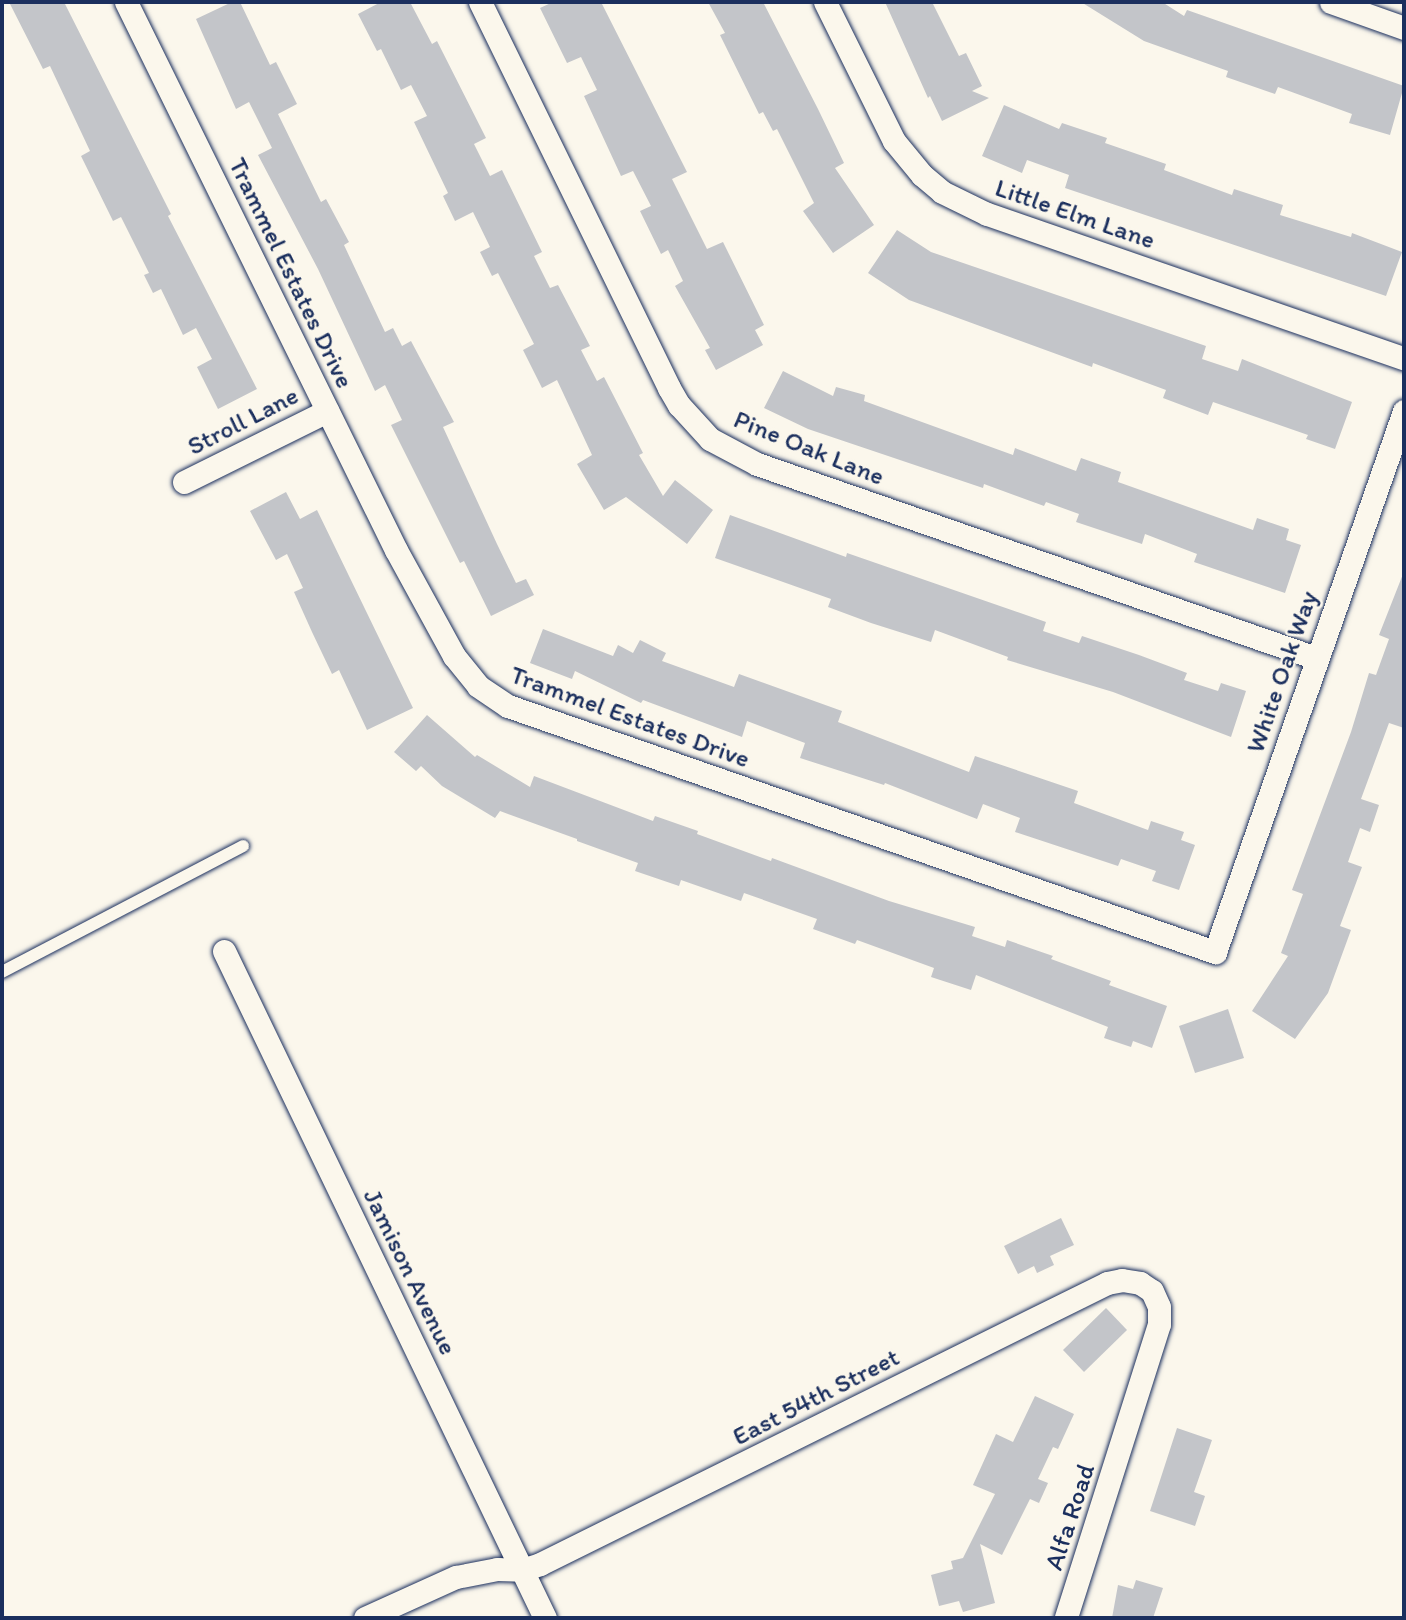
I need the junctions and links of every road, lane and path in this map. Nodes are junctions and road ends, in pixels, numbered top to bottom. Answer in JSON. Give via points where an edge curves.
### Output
{"nodes":[{"id":1,"x":126,"y":2,"type":"edge"},
{"id":2,"x":480,"y":2,"type":"edge"},
{"id":3,"x":825,"y":2,"type":"edge"},
{"id":4,"x":1331,"y":2,"type":"edge"},
{"id":5,"x":1404,"y":28,"type":"edge"},
{"id":6,"x":1404,"y":358,"type":"edge"},
{"id":7,"x":327,"y":411,"type":"junction"},
{"id":8,"x":1404,"y":411,"type":"edge"},
{"id":9,"x":184,"y":482,"type":"dead end"},
{"id":10,"x":1316,"y":658,"type":"junction"},
{"id":11,"x":243,"y":846,"type":"dead end"},
{"id":12,"x":224,"y":951,"type":"dead end"},
{"id":13,"x":1215,"y":952,"type":"joint"},
{"id":14,"x":2,"y":972,"type":"edge"},
{"id":15,"x":1126,"y":1433,"type":"joint"},
{"id":16,"x":522,"y":1570,"type":"junction"},
{"id":17,"x":365,"y":1618,"type":"edge"},
{"id":18,"x":545,"y":1618,"type":"edge"},
{"id":19,"x":1066,"y":1618,"type":"edge"}],
"edges":[{"from":1,"to":7,"type":"street","name":"Trammel Estates Drive"},
{"from":2,"to":10,"type":"street","name":"Pine Oak Lane","via":[[678,405],[710,439],[757,464]]},
{"from":3,"to":6,"type":"street","name":"Little Elm Lane","via":[[894,141],[942,192],[988,214]]},
{"from":4,"to":5,"type":"street"},
{"from":7,"to":9,"type":"street","name":"Stroll Lane"},
{"from":7,"to":13,"type":"street","name":"Trammel Estates Drive","via":[[454,656],[493,697],[547,720]]},
{"from":8,"to":10,"type":"street","name":"White Oak Way"},
{"from":10,"to":13,"type":"street","name":"White Oak Way"},
{"from":11,"to":14,"type":"lane"},
{"from":12,"to":16,"type":"street","name":"Jamison Avenue"},
{"from":15,"to":16,"type":"street","name":"East 54th Street","via":[[1159,1324],[1152,1291],[1122,1280],[1107,1283]]},
{"from":15,"to":19,"type":"street","name":"Alfa Road"},
{"from":16,"to":17,"type":"street","name":"East 54th Street","via":[[497,1569],[456,1577]]},
{"from":16,"to":18,"type":"street","name":"Jamison Avenue"}]}
